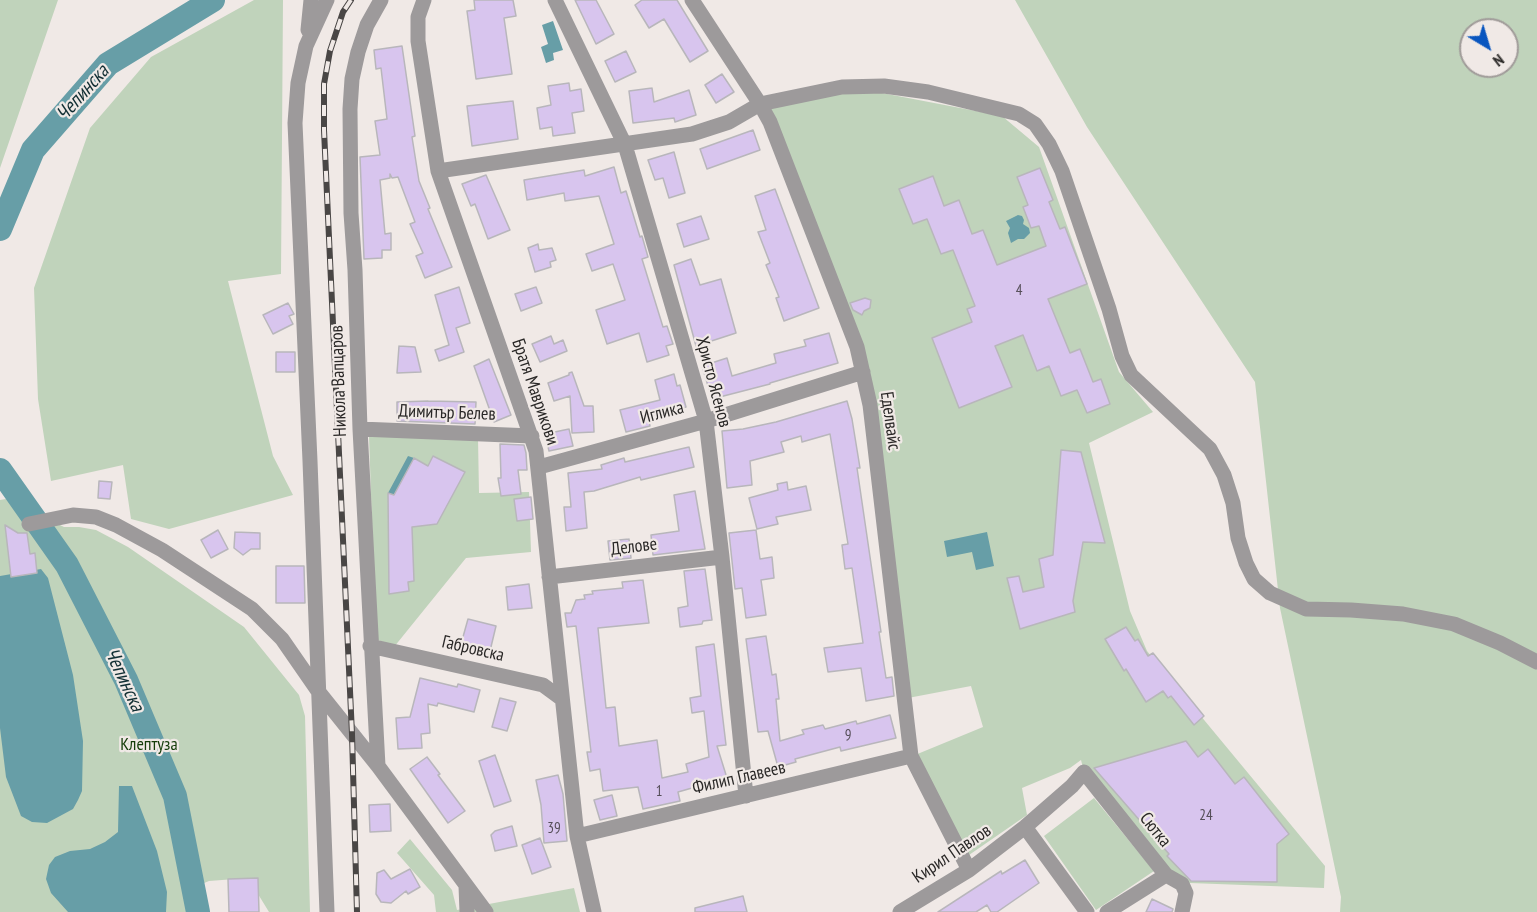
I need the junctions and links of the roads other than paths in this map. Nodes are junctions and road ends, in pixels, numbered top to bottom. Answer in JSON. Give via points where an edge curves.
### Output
{"nodes":[{"id":1,"x":311,"y":0,"type":"edge"},
{"id":2,"x":327,"y":0,"type":"edge"},
{"id":3,"x":381,"y":0,"type":"edge"},
{"id":4,"x":424,"y":0,"type":"edge"},
{"id":5,"x":555,"y":0,"type":"edge"},
{"id":6,"x":692,"y":0,"type":"edge"},
{"id":7,"x":306,"y":46,"type":"junction"},
{"id":8,"x":760,"y":104,"type":"junction"},
{"id":9,"x":625,"y":145,"type":"junction"},
{"id":10,"x":438,"y":171,"type":"junction"},
{"id":11,"x":863,"y":372,"type":"junction"},
{"id":12,"x":706,"y":421,"type":"junction"},
{"id":13,"x":360,"y":429,"type":"junction"},
{"id":14,"x":532,"y":436,"type":"junction"},
{"id":15,"x":539,"y":467,"type":"junction"},
{"id":16,"x":30,"y":523,"type":"dead end"},
{"id":17,"x":722,"y":557,"type":"junction"},
{"id":18,"x":549,"y":577,"type":"junction"},
{"id":19,"x":370,"y":646,"type":"junction"},
{"id":20,"x":1537,"y":662,"type":"edge"},
{"id":21,"x":318,"y":691,"type":"junction"},
{"id":22,"x":562,"y":699,"type":"junction"},
{"id":23,"x":911,"y":756,"type":"junction"},
{"id":24,"x":378,"y":766,"type":"junction"},
{"id":25,"x":1084,"y":772,"type":"joint"},
{"id":26,"x":746,"y":796,"type":"junction"},
{"id":27,"x":1025,"y":827,"type":"junction"},
{"id":28,"x":577,"y":836,"type":"junction"},
{"id":29,"x":969,"y":870,"type":"junction"},
{"id":30,"x":1166,"y":875,"type":"junction"},
{"id":31,"x":466,"y":886,"type":"junction"},
{"id":32,"x":327,"y":912,"type":"edge"},
{"id":33,"x":467,"y":912,"type":"edge"},
{"id":34,"x":486,"y":912,"type":"edge"},
{"id":35,"x":594,"y":912,"type":"edge"},
{"id":36,"x":900,"y":912,"type":"edge"},
{"id":37,"x":1087,"y":912,"type":"edge"},
{"id":38,"x":1107,"y":912,"type":"edge"},
{"id":39,"x":1182,"y":912,"type":"edge"}],
"edges":[{"from":1,"to":7,"type":"street"},
{"from":2,"to":7,"type":"street"},
{"from":3,"to":13,"type":"street","name":"Никола Вапцаров","via":[[358,52],[350,110]]},
{"from":4,"to":10,"type":"street","name":"Братя Маврикови","via":[[418,17],[418,41]]},
{"from":5,"to":9,"type":"street","name":"Христо Ясенов"},
{"from":6,"to":8,"type":"street","name":"Еделвайс"},
{"from":7,"to":21,"type":"street","via":[[295,123]]},
{"from":8,"to":9,"type":"street","via":[[729,122],[693,134]]},
{"from":8,"to":11,"type":"street","name":"Еделвайс","via":[[853,337]]},
{"from":8,"to":20,"type":"street","via":[[842,87],[884,86],[996,108],[1019,114],[1035,124],[1062,171],[1131,375],[1210,450],[1224,475],[1238,538],[1254,579],[1270,593],[1306,609],[1403,614],[1454,624]]},
{"from":9,"to":10,"type":"street"},
{"from":9,"to":12,"type":"street","name":"Христо Ясенов"},
{"from":10,"to":14,"type":"street","name":"Братя Маврикови"},
{"from":11,"to":12,"type":"street","name":"Иглика"},
{"from":11,"to":23,"type":"street","name":"Еделвайс"},
{"from":12,"to":15,"type":"street","name":"Иглика"},
{"from":12,"to":17,"type":"street","name":"Христо Ясенов"},
{"from":13,"to":14,"type":"street","name":"Димитър Белев"},
{"from":13,"to":19,"type":"street","name":"Никола Вапцаров"},
{"from":14,"to":15,"type":"street","name":"Братя Маврикови"},
{"from":15,"to":18,"type":"street","name":"Братя Маврикови"},
{"from":16,"to":21,"type":"street","via":[[72,515],[96,517],[162,550],[252,609],[282,639]]},
{"from":17,"to":18,"type":"street","name":"Делове"},
{"from":17,"to":26,"type":"street","name":"Христо Ясенов"},
{"from":18,"to":22,"type":"street","name":"Братя Маврикови"},
{"from":19,"to":22,"type":"street","name":"Габровска","via":[[543,685]]},
{"from":19,"to":24,"type":"street","name":"Никола Вапцаров"},
{"from":21,"to":24,"type":"street"},
{"from":21,"to":32,"type":"street"},
{"from":22,"to":28,"type":"street","name":"Братя Маврикови"},
{"from":23,"to":26,"type":"street","name":"Филип Главеев"},
{"from":23,"to":29,"type":"street","name":"Еделвайс"},
{"from":24,"to":31,"type":"street"},
{"from":25,"to":27,"type":"street","name":"Кирил Павлов"},
{"from":25,"to":30,"type":"street","name":"Сютка"},
{"from":26,"to":28,"type":"street","name":"Филип Главеев"},
{"from":27,"to":29,"type":"street","name":"Кирил Павлов"},
{"from":27,"to":37,"type":"street"},
{"from":28,"to":35,"type":"street","name":"Братя Маврикови"},
{"from":29,"to":36,"type":"street","name":"Кирил Павлов"},
{"from":30,"to":38,"type":"street"},
{"from":30,"to":39,"type":"street","name":"Сютка","via":[[1182,884],[1186,893]]},
{"from":31,"to":33,"type":"street"},
{"from":31,"to":34,"type":"street"}]}
